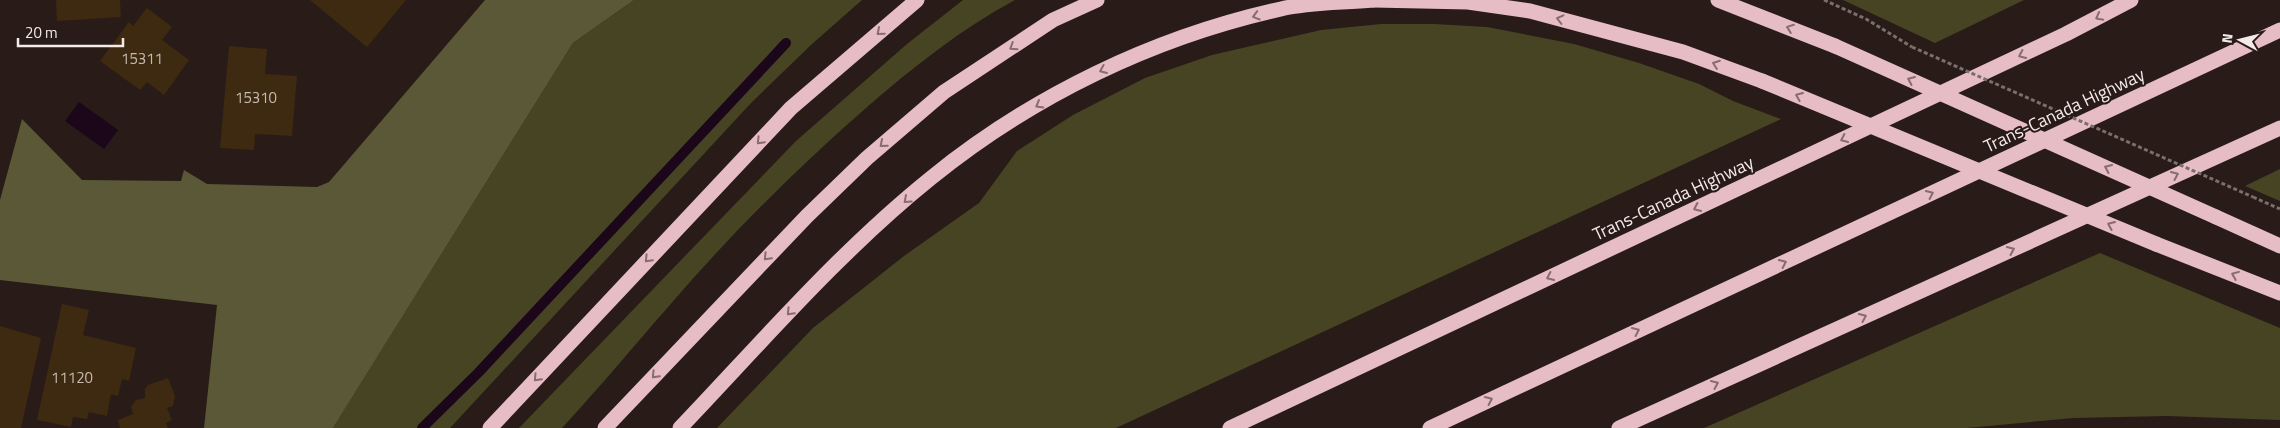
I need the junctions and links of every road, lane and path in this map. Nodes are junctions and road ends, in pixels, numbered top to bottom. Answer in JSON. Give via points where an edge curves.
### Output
{"nodes":[{"id":1,"x":917,"y":0,"type":"edge"},
{"id":2,"x":1097,"y":0,"type":"edge"},
{"id":3,"x":1373,"y":0,"type":"edge"},
{"id":4,"x":1718,"y":0,"type":"edge"},
{"id":5,"x":1824,"y":0,"type":"edge"},
{"id":6,"x":2131,"y":0,"type":"edge"},
{"id":7,"x":2280,"y":30,"type":"edge"},
{"id":8,"x":2280,"y":128,"type":"edge"},
{"id":9,"x":2280,"y":208,"type":"edge"},
{"id":10,"x":2280,"y":246,"type":"edge"},
{"id":11,"x":2280,"y":294,"type":"edge"},
{"id":12,"x":490,"y":428,"type":"edge"},
{"id":13,"x":605,"y":428,"type":"edge"},
{"id":14,"x":680,"y":428,"type":"edge"},
{"id":15,"x":1230,"y":428,"type":"edge"},
{"id":16,"x":1430,"y":428,"type":"edge"},
{"id":17,"x":1619,"y":428,"type":"edge"}],
"edges":[{"from":1,"to":12,"type":"highway","one_way":true,"via":[[791,108]]},
{"from":2,"to":13,"type":"highway","one_way":true,"via":[[1054,20],[944,92],[867,158],[806,216]]},
{"from":11,"to":3,"type":"highway","one_way":true,"bridge":true,"via":[[1762,81],[1683,52],[1530,11],[1468,2]]},
{"from":3,"to":14,"type":"highway","one_way":true,"via":[[1282,8],[1183,36],[1081,80],[1009,122],[931,178],[844,255]]},
{"from":10,"to":4,"type":"highway","one_way":true,"bridge":true,"via":[[1836,46]]},
{"from":5,"to":9,"type":"path","bridge":true,"via":[[1912,47]]},
{"from":6,"to":15,"type":"highway","name":"Trans-Canada Highway","one_way":true},
{"from":16,"to":7,"type":"highway","name":"Trans-Canada Highway","one_way":true},
{"from":17,"to":8,"type":"highway","one_way":true}]}
